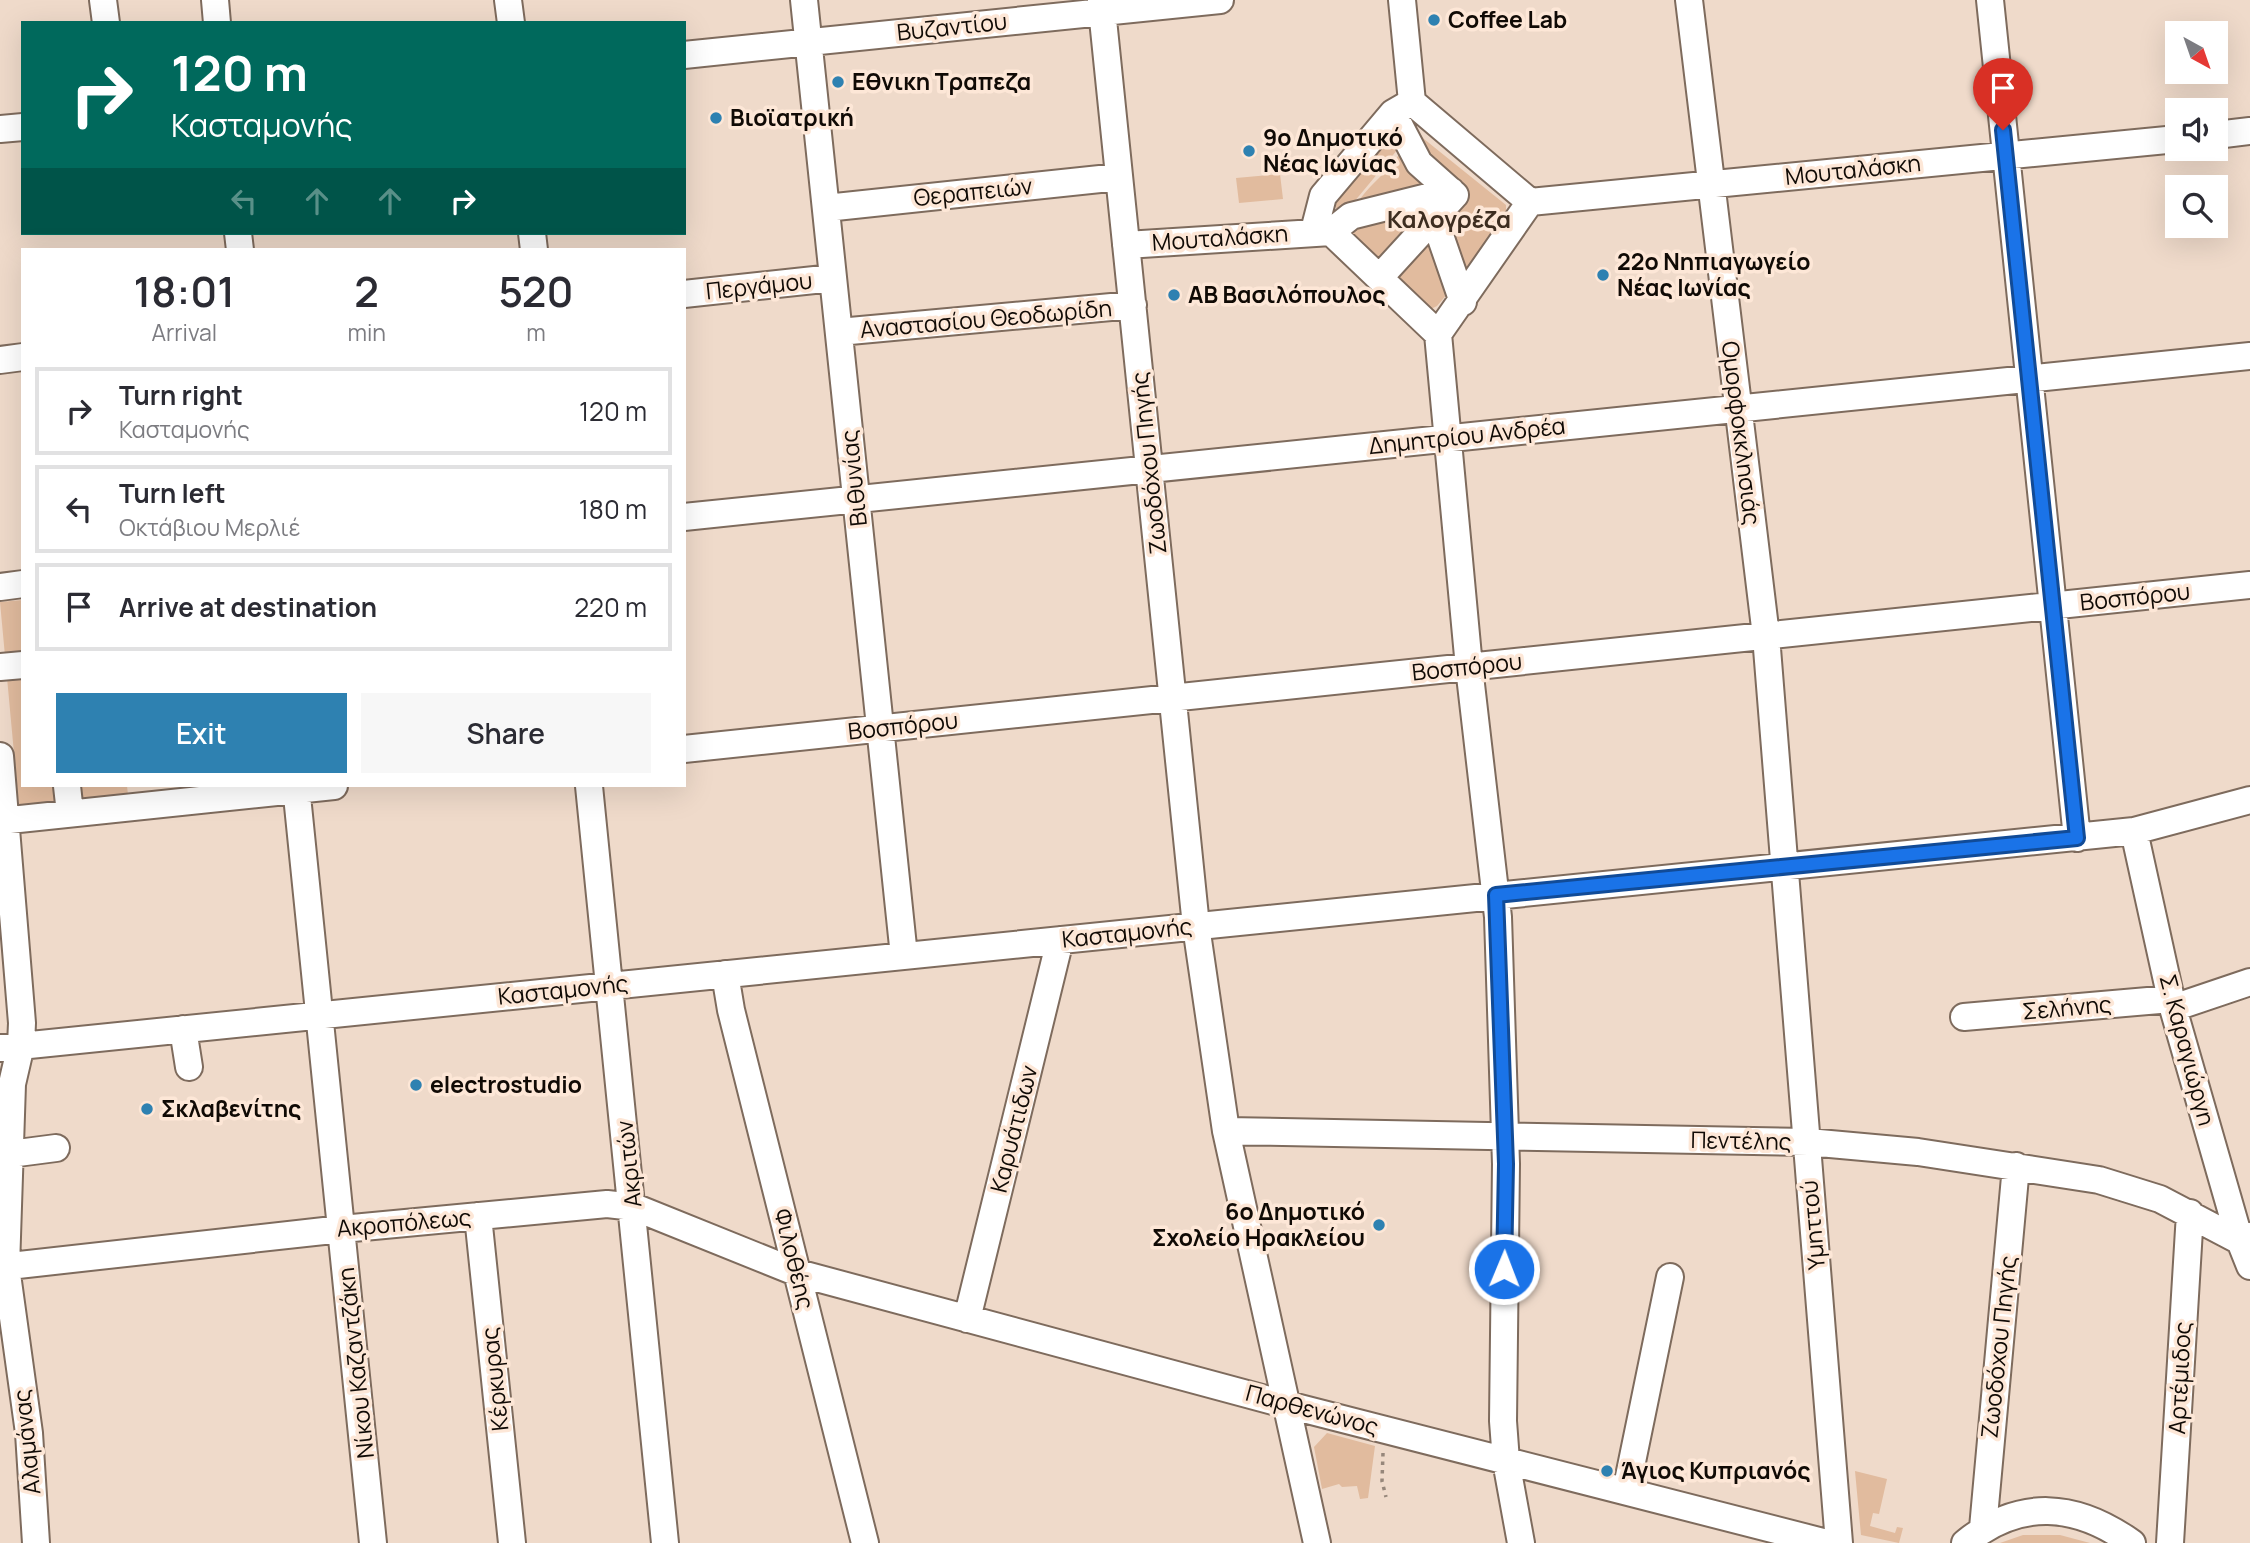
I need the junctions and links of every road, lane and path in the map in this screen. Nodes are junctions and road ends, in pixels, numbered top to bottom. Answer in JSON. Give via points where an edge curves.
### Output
{"nodes":[{"id":1,"x":103,"y":0,"type":"edge"},
{"id":2,"x":215,"y":0,"type":"edge"},
{"id":3,"x":509,"y":0,"type":"edge"},
{"id":4,"x":804,"y":0,"type":"edge"},
{"id":5,"x":1220,"y":0,"type":"edge"},
{"id":6,"x":1402,"y":0,"type":"edge"},
{"id":7,"x":1689,"y":0,"type":"edge"},
{"id":8,"x":1990,"y":0,"type":"edge"},
{"id":9,"x":1102,"y":6,"type":"edge"},
{"id":10,"x":106,"y":21,"type":"edge"},
{"id":11,"x":217,"y":21,"type":"edge"},
{"id":12,"x":511,"y":21,"type":"edge"},
{"id":13,"x":808,"y":41,"type":"junction"},
{"id":14,"x":686,"y":55,"type":"edge"},
{"id":15,"x":1402,"y":108,"type":"junction"},
{"id":16,"x":21,"y":127,"type":"edge"},
{"id":17,"x":0,"y":129,"type":"edge"},
{"id":18,"x":2250,"y":131,"type":"edge"},
{"id":19,"x":2228,"y":134,"type":"edge"},
{"id":20,"x":2165,"y":140,"type":"edge"},
{"id":21,"x":2006,"y":155,"type":"junction"},
{"id":22,"x":1485,"y":164,"type":"junction"},
{"id":23,"x":1119,"y":177,"type":"junction"},
{"id":24,"x":1711,"y":184,"type":"junction"},
{"id":25,"x":1453,"y":193,"type":"junction"},
{"id":26,"x":1530,"y":202,"type":"junction"},
{"id":27,"x":826,"y":208,"type":"junction"},
{"id":28,"x":1434,"y":218,"type":"junction"},
{"id":29,"x":1322,"y":231,"type":"junction"},
{"id":30,"x":1126,"y":245,"type":"junction"},
{"id":31,"x":1380,"y":277,"type":"junction"},
{"id":32,"x":833,"y":278,"type":"junction"},
{"id":33,"x":686,"y":294,"type":"edge"},
{"id":34,"x":1463,"y":302,"type":"junction"},
{"id":35,"x":1133,"y":305,"type":"junction"},
{"id":36,"x":838,"y":332,"type":"junction"},
{"id":37,"x":1438,"y":334,"type":"junction"},
{"id":38,"x":2250,"y":356,"type":"edge"},
{"id":39,"x":21,"y":358,"type":"edge"},
{"id":40,"x":0,"y":360,"type":"edge"},
{"id":41,"x":2031,"y":378,"type":"junction"},
{"id":42,"x":1738,"y":408,"type":"junction"},
{"id":43,"x":1447,"y":438,"type":"junction"},
{"id":44,"x":1149,"y":469,"type":"junction"},
{"id":45,"x":856,"y":499,"type":"junction"},
{"id":46,"x":686,"y":517,"type":"edge"},
{"id":47,"x":21,"y":584,"type":"edge"},
{"id":48,"x":2250,"y":586,"type":"edge"},
{"id":49,"x":0,"y":587,"type":"edge"},
{"id":50,"x":2053,"y":606,"type":"junction"},
{"id":51,"x":1766,"y":636,"type":"junction"},
{"id":52,"x":21,"y":665,"type":"edge"},
{"id":53,"x":0,"y":667,"type":"edge"},
{"id":54,"x":1469,"y":667,"type":"junction"},
{"id":55,"x":1172,"y":698,"type":"junction"},
{"id":56,"x":880,"y":729,"type":"junction"},
{"id":57,"x":21,"y":747,"type":"edge"},
{"id":58,"x":686,"y":749,"type":"edge"},
{"id":59,"x":0,"y":750,"type":"edge"},
{"id":60,"x":0,"y":756,"type":"edge"},
{"id":61,"x":67,"y":787,"type":"edge"},
{"id":62,"x":315,"y":787,"type":"edge"},
{"id":63,"x":589,"y":787,"type":"edge"},
{"id":64,"x":296,"y":788,"type":"edge"},
{"id":65,"x":133,"y":796,"type":"edge"},
{"id":66,"x":2250,"y":800,"type":"edge"},
{"id":67,"x":70,"y":813,"type":"junction"},
{"id":68,"x":3,"y":820,"type":"edge"},
{"id":69,"x":2134,"y":831,"type":"junction"},
{"id":70,"x":2077,"y":838,"type":"junction"},
{"id":71,"x":1786,"y":866,"type":"junction"},
{"id":72,"x":1496,"y":895,"type":"junction"},
{"id":73,"x":1196,"y":926,"type":"junction"},
{"id":74,"x":1060,"y":940,"type":"junction"},
{"id":75,"x":904,"y":956,"type":"junction"},
{"id":76,"x":725,"y":974,"type":"junction"},
{"id":77,"x":2250,"y":982,"type":"edge"},
{"id":78,"x":610,"y":986,"type":"junction"},
{"id":79,"x":2172,"y":1004,"type":"junction"},
{"id":80,"x":318,"y":1015,"type":"junction"},
{"id":81,"x":1964,"y":1017,"type":"dead end"},
{"id":82,"x":183,"y":1029,"type":"junction"},
{"id":83,"x":10,"y":1046,"type":"edge"},
{"id":84,"x":189,"y":1067,"type":"dead end"},
{"id":85,"x":1226,"y":1131,"type":"junction"},
{"id":86,"x":1504,"y":1136,"type":"junction"},
{"id":87,"x":1808,"y":1142,"type":"junction"},
{"id":88,"x":56,"y":1148,"type":"dead end"},
{"id":89,"x":10,"y":1154,"type":"junction"},
{"id":90,"x":2016,"y":1166,"type":"junction"},
{"id":91,"x":634,"y":1207,"type":"junction"},
{"id":92,"x":2190,"y":1213,"type":"junction"},
{"id":93,"x":478,"y":1216,"type":"junction"},
{"id":94,"x":342,"y":1229,"type":"junction"},
{"id":95,"x":2245,"y":1238,"type":"edge"},
{"id":96,"x":2250,"y":1266,"type":"edge"},
{"id":97,"x":3,"y":1267,"type":"edge"},
{"id":98,"x":798,"y":1273,"type":"junction"},
{"id":99,"x":1670,"y":1277,"type":"dead end"},
{"id":100,"x":967,"y":1319,"type":"junction"},
{"id":101,"x":1288,"y":1405,"type":"junction"},
{"id":102,"x":1383,"y":1451,"type":"dead end"},
{"id":103,"x":1506,"y":1461,"type":"junction"},
{"id":104,"x":1626,"y":1492,"type":"junction"},
{"id":105,"x":1386,"y":1497,"type":"dead end"},
{"id":106,"x":1974,"y":1536,"type":"edge"},
{"id":107,"x":36,"y":1543,"type":"edge"},
{"id":108,"x":373,"y":1543,"type":"edge"},
{"id":109,"x":512,"y":1543,"type":"edge"},
{"id":110,"x":665,"y":1543,"type":"edge"},
{"id":111,"x":865,"y":1543,"type":"edge"},
{"id":112,"x":1317,"y":1543,"type":"edge"},
{"id":113,"x":1521,"y":1543,"type":"edge"},
{"id":114,"x":1827,"y":1543,"type":"edge"},
{"id":115,"x":1839,"y":1543,"type":"edge"},
{"id":116,"x":2132,"y":1543,"type":"edge"},
{"id":117,"x":2170,"y":1543,"type":"edge"}],
"edges":[{"from":1,"to":10,"type":"street"},
{"from":2,"to":11,"type":"street"},
{"from":3,"to":12,"type":"street"},
{"from":4,"to":13,"type":"street","name":"Βιθυνίας"},
{"from":5,"to":9,"type":"street","name":"Βυζαντίου"},
{"from":6,"to":15,"type":"street"},
{"from":7,"to":24,"type":"street","name":"Ομορφοκκλησιάς"},
{"from":8,"to":21,"type":"street"},
{"from":9,"to":13,"type":"street","name":"Βυζαντίου"},
{"from":9,"to":23,"type":"street","name":"Ζωοδόχου Πηγής"},
{"from":13,"to":14,"type":"street","name":"Βυζαντίου"},
{"from":13,"to":27,"type":"street","name":"Βιθυνίας"},
{"from":15,"to":22,"type":"street"},
{"from":15,"to":25,"type":"street","via":[[1419,163]]},
{"from":15,"to":29,"type":"street","via":[[1323,196]]},
{"from":16,"to":17,"type":"street"},
{"from":18,"to":19,"type":"street"},
{"from":20,"to":21,"type":"street","name":"Μουταλάσκη"},
{"from":21,"to":24,"type":"street","name":"Μουταλάσκη"},
{"from":21,"to":41,"type":"street"},
{"from":22,"to":25,"type":"street"},
{"from":22,"to":26,"type":"street"},
{"from":23,"to":27,"type":"street","name":"Θεραπειών"},
{"from":23,"to":30,"type":"street","name":"Ζωοδόχου Πηγής"},
{"from":24,"to":26,"type":"street","name":"Μουταλάσκη"},
{"from":24,"to":42,"type":"street","name":"Ομορφοκκλησιάς"},
{"from":25,"to":28,"type":"street"},
{"from":25,"to":29,"type":"street","via":[[1351,216]]},
{"from":26,"to":34,"type":"street"},
{"from":27,"to":32,"type":"street","name":"Βιθυνίας"},
{"from":28,"to":31,"type":"street"},
{"from":28,"to":34,"type":"street"},
{"from":29,"to":30,"type":"street","name":"Μουταλάσκη"},
{"from":29,"to":31,"type":"street"},
{"from":30,"to":35,"type":"street","name":"Ζωοδόχου Πηγής"},
{"from":31,"to":37,"type":"street"},
{"from":32,"to":33,"type":"street","name":"Περγάμου"},
{"from":32,"to":36,"type":"street","name":"Βιθυνίας"},
{"from":34,"to":37,"type":"street"},
{"from":35,"to":36,"type":"street","name":"Αναστασίου Θεοδωρίδη"},
{"from":35,"to":44,"type":"street","name":"Ζωοδόχου Πηγής"},
{"from":36,"to":45,"type":"street","name":"Βιθυνίας"},
{"from":37,"to":43,"type":"street"},
{"from":38,"to":41,"type":"street","name":"Δημητρίου Ανδρέα"},
{"from":39,"to":40,"type":"street"},
{"from":41,"to":42,"type":"street","name":"Δημητρίου Ανδρέα"},
{"from":41,"to":50,"type":"street"},
{"from":42,"to":43,"type":"street","name":"Δημητρίου Ανδρέα"},
{"from":42,"to":51,"type":"street","name":"Ομορφοκκλησιάς"},
{"from":43,"to":44,"type":"street","name":"Δημητρίου Ανδρέα"},
{"from":43,"to":54,"type":"street"},
{"from":44,"to":45,"type":"street","name":"Δημητρίου Ανδρέα"},
{"from":44,"to":55,"type":"street","name":"Ζωοδόχου Πηγής"},
{"from":45,"to":46,"type":"street","name":"Δημητρίου Ανδρέα"},
{"from":45,"to":56,"type":"street","name":"Βιθυνίας"},
{"from":47,"to":49,"type":"street"},
{"from":48,"to":50,"type":"street","name":"Βοσπόρου"},
{"from":50,"to":51,"type":"street","name":"Βοσπόρου"},
{"from":50,"to":70,"type":"street"},
{"from":51,"to":54,"type":"street","name":"Βοσπόρου"},
{"from":51,"to":71,"type":"street","name":"Ομορφοκκλησιάς"},
{"from":52,"to":53,"type":"street"},
{"from":54,"to":55,"type":"street","name":"Βοσπόρου"},
{"from":54,"to":72,"type":"street"},
{"from":55,"to":56,"type":"street","name":"Βοσπόρου"},
{"from":55,"to":73,"type":"street","name":"Ζωοδόχου Πηγής"},
{"from":56,"to":58,"type":"street","name":"Βοσπόρου"},
{"from":56,"to":75,"type":"street","name":"Βιθυνίας"},
{"from":57,"to":59,"type":"street"},
{"from":60,"to":68,"type":"street","name":"Αλαμάνας"},
{"from":61,"to":67,"type":"street"},
{"from":62,"to":64,"type":"street"},
{"from":63,"to":78,"type":"street","name":"Ακριτών"},
{"from":64,"to":65,"type":"street"},
{"from":64,"to":80,"type":"street","name":"Νίκου Καζαντζάκη"},
{"from":65,"to":67,"type":"street"},
{"from":66,"to":69,"type":"street","name":"Κασταμονής"},
{"from":67,"to":68,"type":"street"},
{"from":68,"to":83,"type":"street","name":"Αλαμάνας","via":[[22,1023]]},
{"from":69,"to":70,"type":"street","name":"Κασταμονής"},
{"from":69,"to":79,"type":"street","name":"Σ. Καραγιώργη"},
{"from":70,"to":71,"type":"street","name":"Κασταμονής"},
{"from":71,"to":72,"type":"street","name":"Κασταμονής"},
{"from":71,"to":87,"type":"street","name":"Υμηττού"},
{"from":72,"to":73,"type":"street","name":"Κασταμονής"},
{"from":72,"to":86,"type":"street"},
{"from":73,"to":74,"type":"street","name":"Κασταμονής"},
{"from":73,"to":85,"type":"street","name":"Ζωοδόχου Πηγής"},
{"from":74,"to":75,"type":"street","name":"Κασταμονής"},
{"from":74,"to":100,"type":"street","name":"Καρυάτιδων"},
{"from":75,"to":76,"type":"street","name":"Κασταμονής"},
{"from":76,"to":78,"type":"street","name":"Κασταμονής"},
{"from":76,"to":98,"type":"street","name":"Φιλοθέης"},
{"from":77,"to":79,"type":"street","name":"Σελήνης"},
{"from":78,"to":80,"type":"street","name":"Κασταμονής"},
{"from":78,"to":91,"type":"street","name":"Ακριτών"},
{"from":79,"to":81,"type":"street","name":"Σελήνης"},
{"from":79,"to":95,"type":"street","name":"Σ. Καραγιώργη"},
{"from":80,"to":82,"type":"street","name":"Κασταμονής"},
{"from":80,"to":94,"type":"street","name":"Νίκου Καζαντζάκη"},
{"from":82,"to":83,"type":"street","name":"Κασταμονής"},
{"from":82,"to":84,"type":"street"},
{"from":83,"to":89,"type":"street","name":"Αλαμάνας"},
{"from":85,"to":86,"type":"street","name":"Πεντέλης"},
{"from":85,"to":101,"type":"street","name":"Ζωοδόχου Πηγής"},
{"from":86,"to":87,"type":"street","name":"Πεντέλης"},
{"from":86,"to":103,"type":"street"},
{"from":87,"to":90,"type":"street","name":"Πεντέλης"},
{"from":87,"to":115,"type":"street","name":"Υμηττού"},
{"from":88,"to":89,"type":"street"},
{"from":89,"to":97,"type":"street","name":"Αλαμάνας"},
{"from":90,"to":92,"type":"street","name":"Πεντέλης","via":[[2099,1180]]},
{"from":90,"to":106,"type":"street","name":"Ζωοδόχου Πηγής"},
{"from":91,"to":93,"type":"street","name":"Ακροπόλεως","via":[[607,1204]]},
{"from":91,"to":98,"type":"street","name":"Ακροπόλεως"},
{"from":91,"to":110,"type":"street","name":"Ακριτών"},
{"from":92,"to":95,"type":"street","name":"Πεντέλης"},
{"from":92,"to":117,"type":"street","name":"Αρτέμιδος"},
{"from":93,"to":94,"type":"street","name":"Ακροπόλεως"},
{"from":93,"to":109,"type":"street","name":"Κέρκυρας"},
{"from":94,"to":97,"type":"street","name":"Ακροπόλεως"},
{"from":94,"to":108,"type":"street","name":"Νίκου Καζαντζάκη"},
{"from":95,"to":96,"type":"street","name":"Σ. Καραγιώργη"},
{"from":97,"to":107,"type":"street","name":"Αλαμάνας","via":[[29,1433]]},
{"from":98,"to":100,"type":"street","name":"Παρθενώνος"},
{"from":98,"to":111,"type":"street","name":"Φιλοθέης"},
{"from":99,"to":104,"type":"street"},
{"from":100,"to":101,"type":"street","name":"Παρθενώνος"},
{"from":101,"to":103,"type":"street","name":"Παρθενώνος"},
{"from":101,"to":112,"type":"street","name":"Ζωοδόχου Πηγής"},
{"from":102,"to":105,"type":"path"},
{"from":103,"to":104,"type":"street","name":"Παρθενώνος"},
{"from":103,"to":113,"type":"street"},
{"from":104,"to":114,"type":"street","name":"Παρθενώνος"},
{"from":106,"to":116,"type":"street","via":[[2012,1515],[2044,1510],[2076,1513],[2106,1525]]}]}
